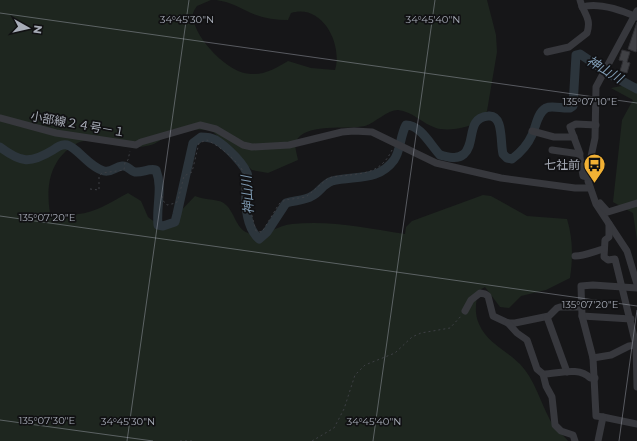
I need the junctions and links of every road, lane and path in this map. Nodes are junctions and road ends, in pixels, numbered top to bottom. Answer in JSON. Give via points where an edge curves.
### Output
{"nodes":[{"id":1,"x":581,"y":4,"type":"edge"},
{"id":2,"x":636,"y":15,"type":"edge"},
{"id":3,"x":547,"y":52,"type":"dead end"},
{"id":4,"x":0,"y":118,"type":"edge"},
{"id":5,"x":596,"y":125,"type":"junction"},
{"id":6,"x":532,"y":131,"type":"dead end"},
{"id":7,"x":574,"y":136,"type":"junction"},
{"id":8,"x":396,"y":143,"type":"junction"},
{"id":9,"x":136,"y":145,"type":"junction"},
{"id":10,"x":552,"y":150,"type":"dead end"},
{"id":11,"x":580,"y":154,"type":"junction"},
{"id":12,"x":588,"y":177,"type":"junction"},
{"id":13,"x":590,"y":188,"type":"junction"},
{"id":14,"x":90,"y":189,"type":"dead end"},
{"id":15,"x":162,"y":196,"type":"dead end"},
{"id":16,"x":637,"y":203,"type":"edge"},
{"id":17,"x":596,"y":204,"type":"junction"},
{"id":18,"x":609,"y":224,"type":"junction"},
{"id":19,"x":604,"y":249,"type":"junction"},
{"id":20,"x":575,"y":256,"type":"dead end"},
{"id":21,"x":637,"y":284,"type":"edge"},
{"id":22,"x":623,"y":287,"type":"junction"},
{"id":23,"x":637,"y":288,"type":"edge"},
{"id":24,"x":581,"y":307,"type":"junction"},
{"id":25,"x":465,"y":310,"type":"joint"},
{"id":26,"x":582,"y":316,"type":"junction"},
{"id":27,"x":547,"y":317,"type":"junction"},
{"id":28,"x":631,"y":319,"type":"junction"},
{"id":29,"x":508,"y":323,"type":"junction"},
{"id":30,"x":636,"y":345,"type":"junction"},
{"id":31,"x":593,"y":358,"type":"junction"},
{"id":32,"x":567,"y":372,"type":"junction"},
{"id":33,"x":543,"y":374,"type":"junction"},
{"id":34,"x":595,"y":378,"type":"junction"},
{"id":35,"x":637,"y":387,"type":"edge"},
{"id":36,"x":603,"y":417,"type":"junction"},
{"id":37,"x":637,"y":424,"type":"edge"},
{"id":38,"x":180,"y":441,"type":"edge"},
{"id":39,"x":194,"y":441,"type":"edge"},
{"id":40,"x":312,"y":441,"type":"edge"},
{"id":41,"x":575,"y":441,"type":"edge"},
{"id":42,"x":598,"y":441,"type":"edge"}],
"edges":[{"from":1,"to":2,"type":"street"},
{"from":1,"to":3,"type":"street","via":[[589,20],[585,36],[569,47]]},
{"from":2,"to":5,"type":"street","via":[[599,80],[595,94]]},
{"from":4,"to":9,"type":"street","name":"小部線２４号－１","via":[[56,134]]},
{"from":5,"to":7,"type":"street","via":[[576,124],[570,127]]},
{"from":5,"to":12,"type":"street"},
{"from":6,"to":7,"type":"street","via":[[554,137]]},
{"from":7,"to":11,"type":"street"},
{"from":8,"to":9,"type":"street","name":"小部線２４号－１","via":[[372,132],[354,131],[289,145],[252,147],[243,145],[216,129],[200,125]]},
{"from":8,"to":13,"type":"street","name":"小部線２４号－１","via":[[436,163],[501,178]]},
{"from":8,"to":15,"type":"path","via":[[385,163],[371,172],[332,177],[306,197],[285,200],[279,204],[262,232],[256,231],[251,216],[251,184],[226,153],[207,140],[199,144],[192,172],[184,176],[178,200],[167,205]]},
{"from":9,"to":14,"type":"path","via":[[129,152],[124,170],[102,173],[99,176],[99,190]]},
{"from":10,"to":11,"type":"street"},
{"from":11,"to":12,"type":"street","via":[[583,176]]},
{"from":12,"to":13,"type":"street"},
{"from":13,"to":17,"type":"street"},
{"from":16,"to":17,"type":"street","via":[[608,212],[599,202]]},
{"from":17,"to":18,"type":"street"},
{"from":18,"to":19,"type":"street","via":[[609,237],[605,240]]},
{"from":18,"to":21,"type":"street","via":[[627,251]]},
{"from":19,"to":20,"type":"street","via":[[584,256]]},
{"from":19,"to":22,"type":"street","via":[[606,260],[615,259]]},
{"from":22,"to":23,"type":"street"},
{"from":22,"to":24,"type":"street","via":[[581,286]]},
{"from":22,"to":28,"type":"street"},
{"from":24,"to":26,"type":"street"},
{"from":24,"to":27,"type":"street","via":[[560,307]]},
{"from":25,"to":29,"type":"street","via":[[471,300],[480,293],[485,294],[493,316]]},
{"from":25,"to":40,"type":"path","via":[[450,328],[421,332],[395,353],[364,365],[355,374],[339,419],[328,433]]},
{"from":26,"to":28,"type":"street"},
{"from":26,"to":31,"type":"street"},
{"from":27,"to":29,"type":"street"},
{"from":27,"to":32,"type":"street"},
{"from":28,"to":30,"type":"street"},
{"from":29,"to":33,"type":"street","via":[[526,340],[537,369]]},
{"from":30,"to":31,"type":"street","via":[[611,355]]},
{"from":30,"to":35,"type":"street"},
{"from":31,"to":34,"type":"street"},
{"from":32,"to":33,"type":"street"},
{"from":32,"to":34,"type":"street","via":[[574,371]]},
{"from":33,"to":41,"type":"street","via":[[552,397],[556,425],[561,431],[573,435]]},
{"from":34,"to":36,"type":"street","via":[[596,416]]},
{"from":36,"to":37,"type":"street"},
{"from":36,"to":42,"type":"street"},
{"from":38,"to":39,"type":"path"}]}
